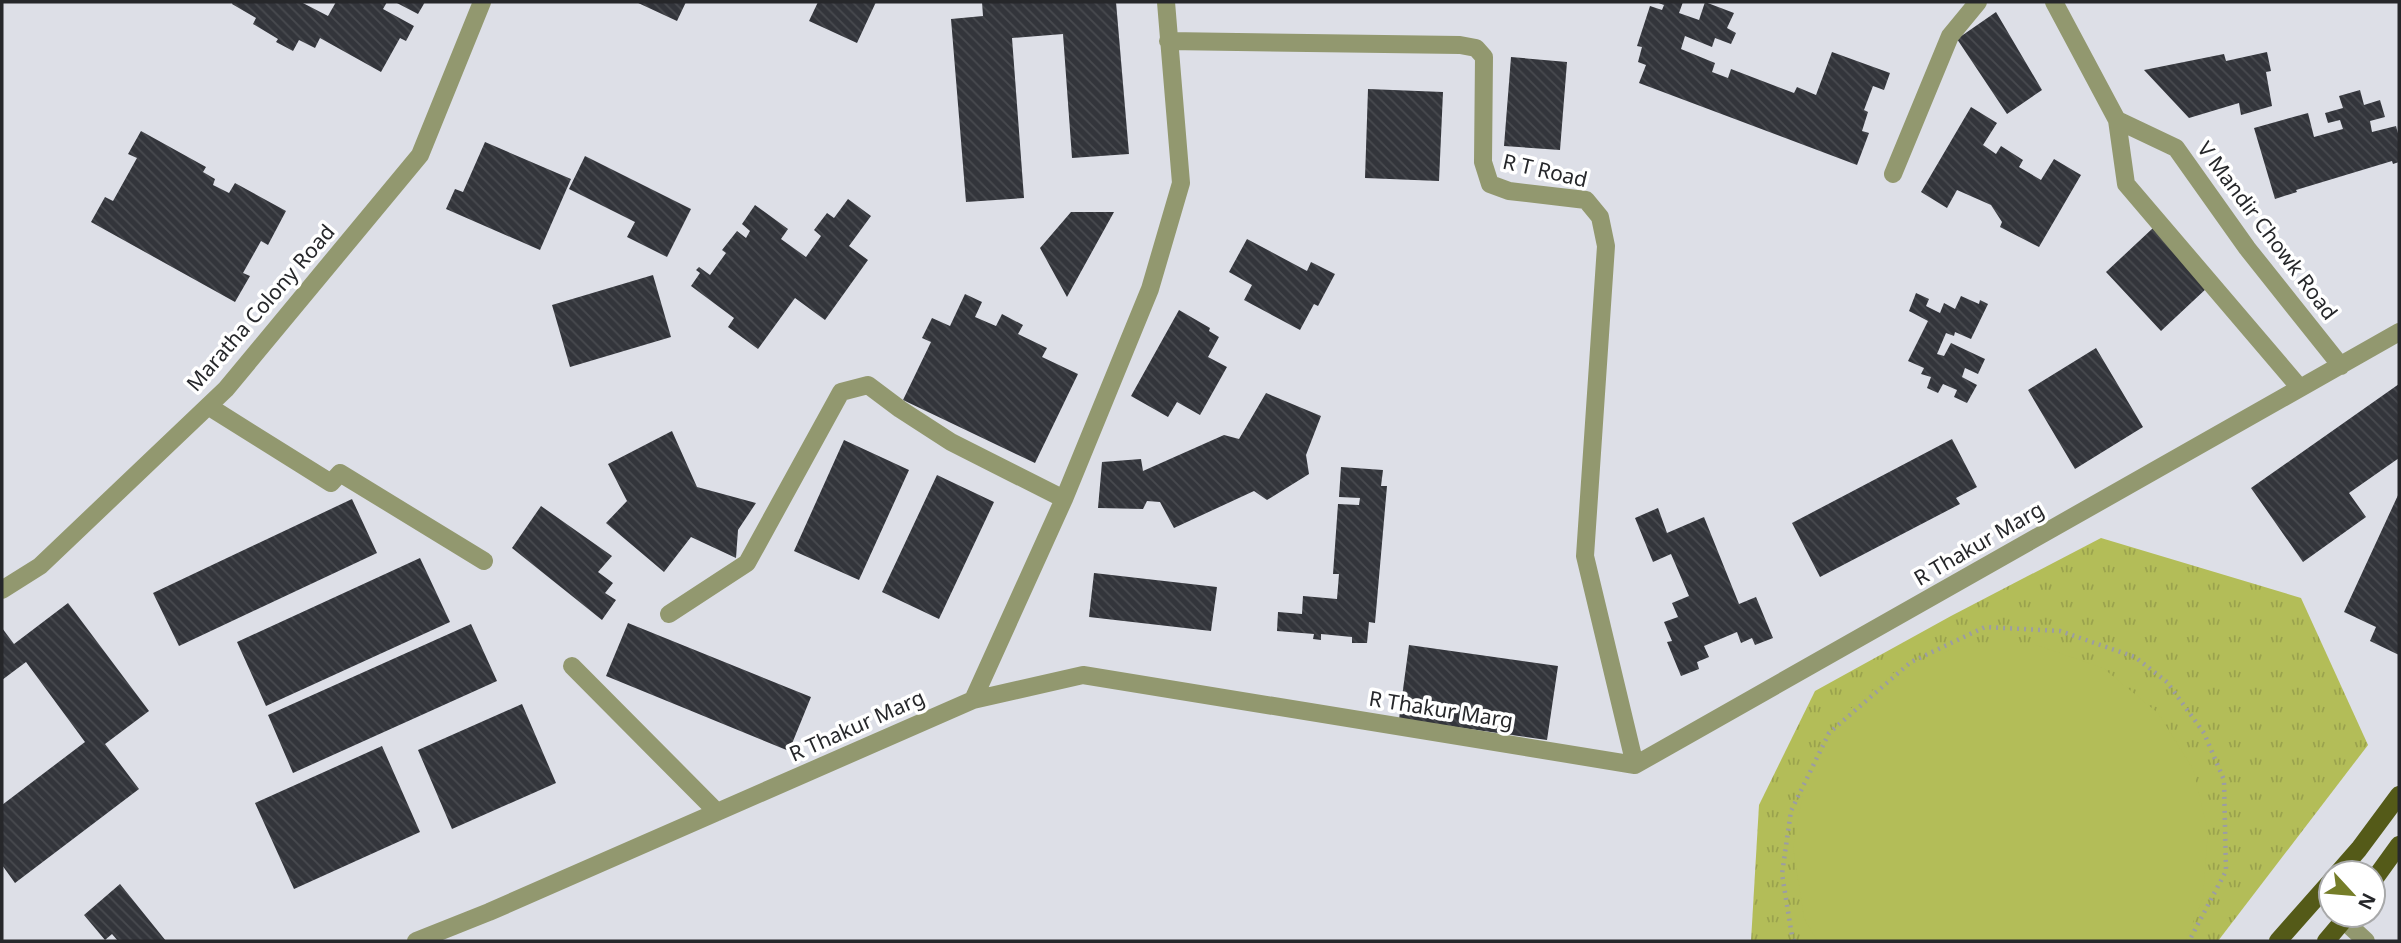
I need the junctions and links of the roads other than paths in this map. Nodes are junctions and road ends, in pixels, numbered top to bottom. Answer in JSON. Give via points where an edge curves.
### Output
{"nodes":[{"id":1,"x":482,"y":2,"type":"edge"},
{"id":2,"x":1166,"y":2,"type":"edge"},
{"id":3,"x":1978,"y":2,"type":"edge"},
{"id":4,"x":2054,"y":2,"type":"edge"},
{"id":5,"x":1168,"y":41,"type":"junction"},
{"id":6,"x":2117,"y":120,"type":"junction"},
{"id":7,"x":1893,"y":174,"type":"dead end"},
{"id":8,"x":2399,"y":332,"type":"edge"},
{"id":9,"x":2341,"y":366,"type":"junction"},
{"id":10,"x":2300,"y":388,"type":"junction"},
{"id":11,"x":208,"y":406,"type":"junction"},
{"id":12,"x":1064,"y":499,"type":"junction"},
{"id":13,"x":484,"y":561,"type":"dead end"},
{"id":14,"x":2,"y":590,"type":"edge"},
{"id":15,"x":669,"y":614,"type":"dead end"},
{"id":16,"x":572,"y":666,"type":"dead end"},
{"id":17,"x":972,"y":700,"type":"junction"},
{"id":18,"x":1635,"y":765,"type":"junction"},
{"id":19,"x":2399,"y":795,"type":"edge"},
{"id":20,"x":717,"y":812,"type":"junction"},
{"id":21,"x":2399,"y":845,"type":"edge"},
{"id":22,"x":2351,"y":859,"type":"edge"},
{"id":23,"x":2387,"y":862,"type":"edge"},
{"id":24,"x":2317,"y":921,"type":"edge"},
{"id":25,"x":416,"y":941,"type":"edge"},
{"id":26,"x":2278,"y":941,"type":"edge"}],
"edges":[{"from":1,"to":11,"type":"street","name":"Maratha Colony Road","via":[[421,155]]},
{"from":2,"to":5,"type":"street"},
{"from":3,"to":7,"type":"street","via":[[1950,36]]},
{"from":4,"to":6,"type":"street"},
{"from":5,"to":12,"type":"street","via":[[1181,183],[1150,289]]},
{"from":5,"to":18,"type":"street","name":"R T Road","via":[[1475,48],[1484,57],[1483,162],[1490,184],[1509,191],[1586,200],[1600,217],[1606,246],[1585,555]]},
{"from":6,"to":9,"type":"street","name":"V Mandir Chowk Road","via":[[2176,148],[2247,248]]},
{"from":6,"to":10,"type":"street","via":[[2126,184]]},
{"from":8,"to":9,"type":"street","name":"R Thakur Marg"},
{"from":9,"to":10,"type":"street","name":"R Thakur Marg"},
{"from":10,"to":18,"type":"street","name":"R Thakur Marg"},
{"from":11,"to":13,"type":"street","via":[[331,483],[340,473]]},
{"from":11,"to":14,"type":"street","name":"Maratha Colony Road","via":[[40,566]]},
{"from":12,"to":15,"type":"street","via":[[951,442],[868,385],[841,392],[747,563]]},
{"from":12,"to":17,"type":"street"},
{"from":16,"to":20,"type":"street"},
{"from":17,"to":18,"type":"street","name":"R Thakur Marg","via":[[1083,675]]},
{"from":17,"to":20,"type":"street","name":"R Thakur Marg"},
{"from":19,"to":22,"type":"main road"},
{"from":20,"to":25,"type":"street","name":"R Thakur Marg"},
{"from":21,"to":23,"type":"main road"},
{"from":24,"to":26,"type":"main road"}]}
